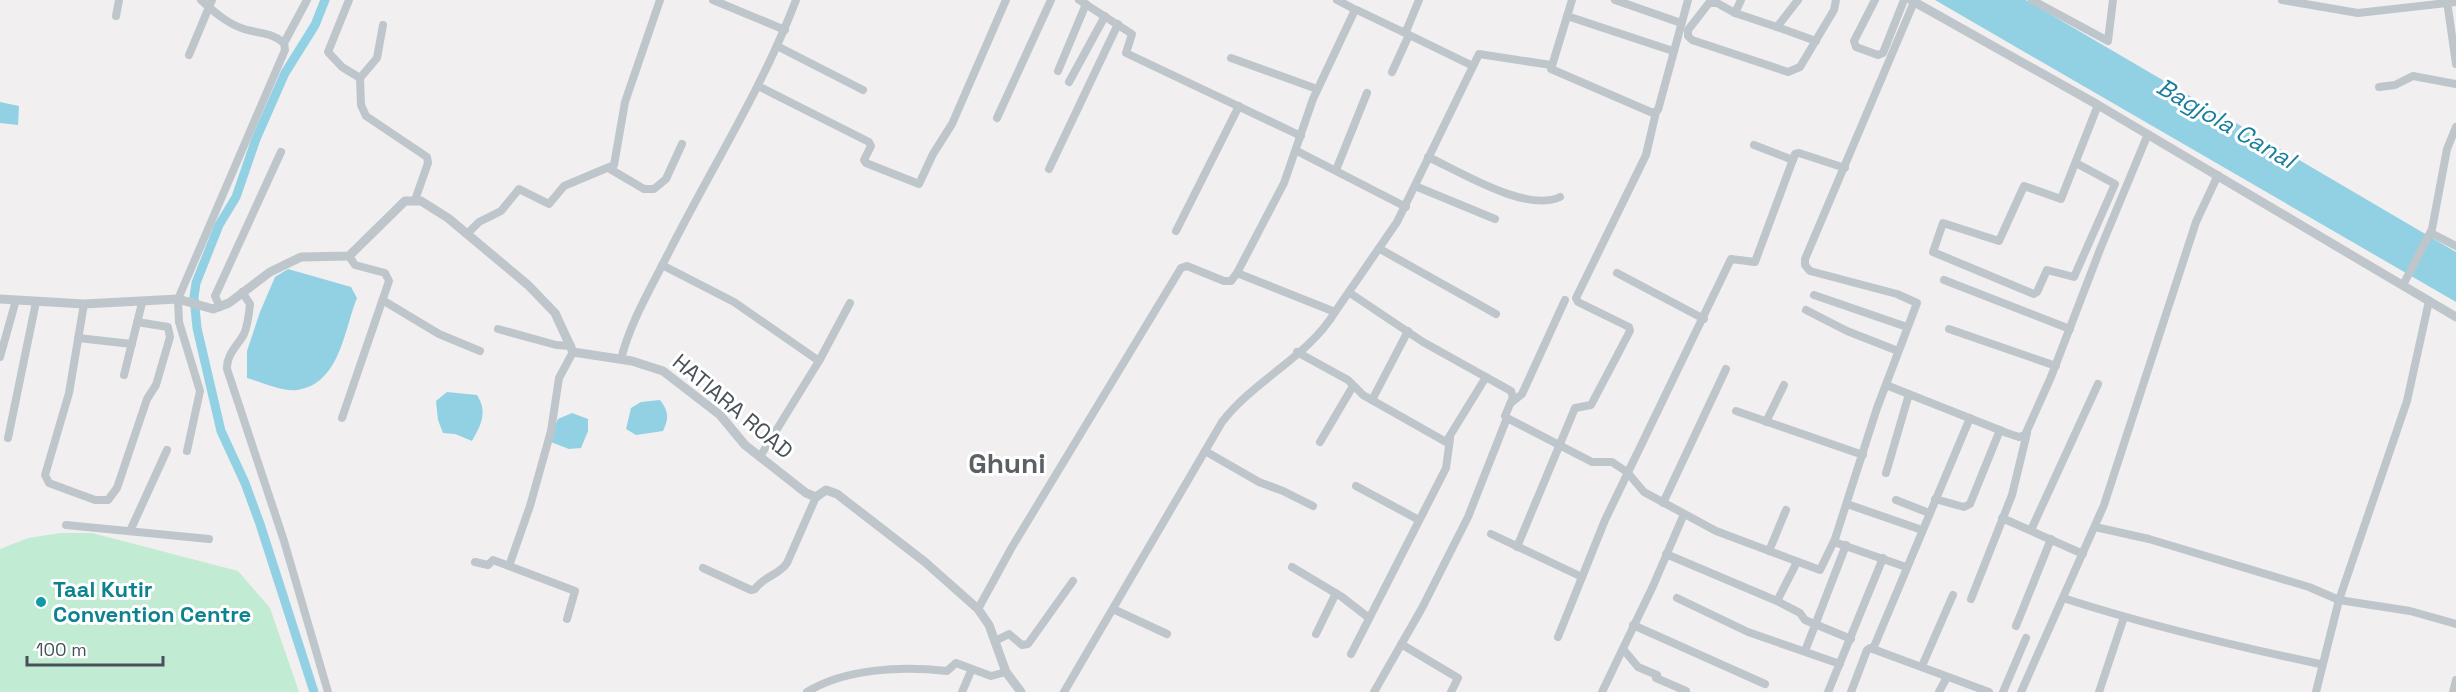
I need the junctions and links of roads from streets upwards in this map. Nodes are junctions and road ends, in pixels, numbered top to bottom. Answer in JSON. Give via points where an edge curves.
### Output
{"nodes":[{"id":1,"x":119,"y":0,"type":"edge"},
{"id":2,"x":201,"y":0,"type":"edge"},
{"id":3,"x":307,"y":0,"type":"edge"},
{"id":4,"x":349,"y":0,"type":"edge"},
{"id":5,"x":660,"y":0,"type":"edge"},
{"id":6,"x":713,"y":0,"type":"edge"},
{"id":7,"x":796,"y":0,"type":"edge"},
{"id":8,"x":1006,"y":0,"type":"edge"},
{"id":9,"x":1051,"y":0,"type":"edge"},
{"id":10,"x":1337,"y":0,"type":"edge"},
{"id":11,"x":1419,"y":0,"type":"edge"},
{"id":12,"x":1572,"y":0,"type":"edge"},
{"id":13,"x":1615,"y":0,"type":"edge"},
{"id":14,"x":1688,"y":0,"type":"edge"},
{"id":15,"x":1741,"y":0,"type":"edge"},
{"id":16,"x":1798,"y":0,"type":"edge"},
{"id":17,"x":1836,"y":0,"type":"edge"},
{"id":18,"x":1875,"y":0,"type":"edge"},
{"id":19,"x":1910,"y":0,"type":"edge"},
{"id":20,"x":2032,"y":0,"type":"edge"},
{"id":21,"x":2113,"y":0,"type":"edge"},
{"id":22,"x":2282,"y":0,"type":"edge"},
{"id":23,"x":1083,"y":2,"type":"edge"},
{"id":24,"x":2450,"y":2,"type":"edge"},
{"id":25,"x":211,"y":4,"type":"edge"},
{"id":26,"x":1356,"y":10,"type":"junction"},
{"id":27,"x":1735,"y":13,"type":"junction"},
{"id":28,"x":116,"y":16,"type":"dead end"},
{"id":29,"x":1105,"y":16,"type":"junction"},
{"id":30,"x":1567,"y":16,"type":"junction"},
{"id":31,"x":1682,"y":23,"type":"junction"},
{"id":32,"x":1118,"y":24,"type":"junction"},
{"id":33,"x":383,"y":25,"type":"dead end"},
{"id":34,"x":1777,"y":27,"type":"junction"},
{"id":35,"x":785,"y":30,"type":"junction"},
{"id":36,"x":1406,"y":34,"type":"junction"},
{"id":37,"x":1816,"y":41,"type":"junction"},
{"id":38,"x":284,"y":43,"type":"junction"},
{"id":39,"x":777,"y":46,"type":"junction"},
{"id":40,"x":1673,"y":51,"type":"junction"},
{"id":41,"x":189,"y":55,"type":"dead end"},
{"id":42,"x":1231,"y":58,"type":"dead end"},
{"id":43,"x":2456,"y":64,"type":"edge"},
{"id":44,"x":1551,"y":65,"type":"junction"},
{"id":45,"x":1473,"y":66,"type":"junction"},
{"id":46,"x":1058,"y":71,"type":"dead end"},
{"id":47,"x":1392,"y":72,"type":"dead end"},
{"id":48,"x":360,"y":78,"type":"junction"},
{"id":49,"x":1070,"y":82,"type":"dead end"},
{"id":50,"x":2456,"y":84,"type":"edge"},
{"id":51,"x":758,"y":86,"type":"junction"},
{"id":52,"x":2379,"y":87,"type":"dead end"},
{"id":53,"x":1317,"y":89,"type":"junction"},
{"id":54,"x":863,"y":90,"type":"dead end"},
{"id":55,"x":1366,"y":93,"type":"dead end"},
{"id":56,"x":2098,"y":105,"type":"junction"},
{"id":57,"x":1239,"y":106,"type":"junction"},
{"id":58,"x":1656,"y":112,"type":"junction"},
{"id":59,"x":997,"y":118,"type":"dead end"},
{"id":60,"x":2456,"y":127,"type":"edge"},
{"id":61,"x":2148,"y":134,"type":"junction"},
{"id":62,"x":1301,"y":136,"type":"junction"},
{"id":63,"x":2453,"y":141,"type":"edge"},
{"id":64,"x":682,"y":144,"type":"dead end"},
{"id":65,"x":1754,"y":145,"type":"dead end"},
{"id":66,"x":1297,"y":151,"type":"junction"},
{"id":67,"x":281,"y":152,"type":"dead end"},
{"id":68,"x":1428,"y":157,"type":"junction"},
{"id":69,"x":1793,"y":160,"type":"junction"},
{"id":70,"x":2076,"y":164,"type":"junction"},
{"id":71,"x":1845,"y":168,"type":"junction"},
{"id":72,"x":610,"y":169,"type":"junction"},
{"id":73,"x":1049,"y":169,"type":"dead end"},
{"id":74,"x":1336,"y":170,"type":"junction"},
{"id":75,"x":2218,"y":174,"type":"junction"},
{"id":76,"x":1415,"y":186,"type":"junction"},
{"id":77,"x":1560,"y":197,"type":"dead end"},
{"id":78,"x":415,"y":200,"type":"junction"},
{"id":79,"x":1406,"y":207,"type":"junction"},
{"id":80,"x":1495,"y":219,"type":"dead end"},
{"id":81,"x":1176,"y":231,"type":"dead end"},
{"id":82,"x":2431,"y":233,"type":"junction"},
{"id":83,"x":467,"y":234,"type":"junction"},
{"id":84,"x":2456,"y":246,"type":"edge"},
{"id":85,"x":1380,"y":249,"type":"junction"},
{"id":86,"x":350,"y":256,"type":"junction"},
{"id":87,"x":662,"y":265,"type":"junction"},
{"id":88,"x":1237,"y":273,"type":"junction"},
{"id":89,"x":1617,"y":273,"type":"dead end"},
{"id":90,"x":1944,"y":280,"type":"dead end"},
{"id":91,"x":2405,"y":281,"type":"junction"},
{"id":92,"x":242,"y":292,"type":"junction"},
{"id":93,"x":1350,"y":294,"type":"junction"},
{"id":94,"x":1814,"y":295,"type":"dead end"},
{"id":95,"x":0,"y":299,"type":"edge"},
{"id":96,"x":16,"y":300,"type":"junction"},
{"id":97,"x":182,"y":300,"type":"junction"},
{"id":98,"x":1565,"y":300,"type":"dead end"},
{"id":99,"x":384,"y":301,"type":"junction"},
{"id":100,"x":2429,"y":301,"type":"junction"},
{"id":101,"x":36,"y":302,"type":"junction"},
{"id":102,"x":142,"y":303,"type":"junction"},
{"id":103,"x":850,"y":303,"type":"dead end"},
{"id":104,"x":84,"y":304,"type":"junction"},
{"id":105,"x":220,"y":307,"type":"junction"},
{"id":106,"x":1806,"y":310,"type":"dead end"},
{"id":107,"x":1335,"y":312,"type":"junction"},
{"id":108,"x":1496,"y":314,"type":"dead end"},
{"id":109,"x":2456,"y":317,"type":"edge"},
{"id":110,"x":1704,"y":319,"type":"junction"},
{"id":111,"x":137,"y":322,"type":"junction"},
{"id":112,"x":1907,"y":327,"type":"junction"},
{"id":113,"x":498,"y":329,"type":"dead end"},
{"id":114,"x":1949,"y":329,"type":"dead end"},
{"id":115,"x":2070,"y":329,"type":"junction"},
{"id":116,"x":1408,"y":331,"type":"junction"},
{"id":117,"x":78,"y":338,"type":"junction"},
{"id":118,"x":132,"y":344,"type":"junction"},
{"id":119,"x":572,"y":349,"type":"junction"},
{"id":120,"x":480,"y":351,"type":"dead end"},
{"id":121,"x":1898,"y":351,"type":"junction"},
{"id":122,"x":1297,"y":352,"type":"junction"},
{"id":123,"x":0,"y":357,"type":"edge"},
{"id":124,"x":621,"y":359,"type":"junction"},
{"id":125,"x":819,"y":361,"type":"junction"},
{"id":126,"x":2056,"y":366,"type":"junction"},
{"id":127,"x":1726,"y":369,"type":"dead end"},
{"id":128,"x":124,"y":375,"type":"dead end"},
{"id":129,"x":1486,"y":377,"type":"junction"},
{"id":130,"x":2098,"y":384,"type":"dead end"},
{"id":131,"x":1784,"y":385,"type":"dead end"},
{"id":132,"x":1886,"y":385,"type":"junction"},
{"id":133,"x":1353,"y":386,"type":"junction"},
{"id":134,"x":1909,"y":394,"type":"junction"},
{"id":135,"x":1372,"y":400,"type":"junction"},
{"id":136,"x":1511,"y":403,"type":"junction"},
{"id":137,"x":1736,"y":411,"type":"dead end"},
{"id":138,"x":342,"y":418,"type":"dead end"},
{"id":139,"x":1507,"y":418,"type":"junction"},
{"id":140,"x":1970,"y":418,"type":"junction"},
{"id":141,"x":1766,"y":422,"type":"junction"},
{"id":142,"x":2000,"y":430,"type":"junction"},
{"id":143,"x":2027,"y":433,"type":"junction"},
{"id":144,"x":8,"y":438,"type":"dead end"},
{"id":145,"x":1450,"y":439,"type":"junction"},
{"id":146,"x":1320,"y":442,"type":"dead end"},
{"id":147,"x":1560,"y":445,"type":"junction"},
{"id":148,"x":167,"y":450,"type":"dead end"},
{"id":149,"x":187,"y":451,"type":"dead end"},
{"id":150,"x":1205,"y":451,"type":"junction"},
{"id":151,"x":761,"y":455,"type":"junction"},
{"id":152,"x":1863,"y":455,"type":"junction"},
{"id":153,"x":1628,"y":473,"type":"junction"},
{"id":154,"x":1887,"y":473,"type":"dead end"},
{"id":155,"x":1356,"y":486,"type":"dead end"},
{"id":156,"x":816,"y":497,"type":"junction"},
{"id":157,"x":1935,"y":499,"type":"junction"},
{"id":158,"x":1896,"y":500,"type":"dead end"},
{"id":159,"x":1663,"y":503,"type":"junction"},
{"id":160,"x":1847,"y":504,"type":"junction"},
{"id":161,"x":1313,"y":506,"type":"dead end"},
{"id":162,"x":1786,"y":510,"type":"dead end"},
{"id":163,"x":1929,"y":513,"type":"junction"},
{"id":164,"x":1684,"y":514,"type":"junction"},
{"id":165,"x":2002,"y":518,"type":"junction"},
{"id":166,"x":1419,"y":520,"type":"junction"},
{"id":167,"x":66,"y":525,"type":"dead end"},
{"id":168,"x":2095,"y":527,"type":"junction"},
{"id":169,"x":1922,"y":530,"type":"junction"},
{"id":170,"x":2031,"y":530,"type":"junction"},
{"id":171,"x":130,"y":531,"type":"junction"},
{"id":172,"x":1491,"y":534,"type":"dead end"},
{"id":173,"x":208,"y":539,"type":"dead end"},
{"id":174,"x":2051,"y":539,"type":"junction"},
{"id":175,"x":1834,"y":542,"type":"junction"},
{"id":176,"x":1846,"y":545,"type":"junction"},
{"id":177,"x":1518,"y":547,"type":"junction"},
{"id":178,"x":1769,"y":551,"type":"junction"},
{"id":179,"x":1666,"y":554,"type":"junction"},
{"id":180,"x":2083,"y":554,"type":"junction"},
{"id":181,"x":1883,"y":558,"type":"junction"},
{"id":182,"x":475,"y":562,"type":"dead end"},
{"id":183,"x":1797,"y":562,"type":"junction"},
{"id":184,"x":509,"y":566,"type":"junction"},
{"id":185,"x":1292,"y":567,"type":"dead end"},
{"id":186,"x":1906,"y":567,"type":"junction"},
{"id":187,"x":703,"y":568,"type":"dead end"},
{"id":188,"x":1582,"y":577,"type":"junction"},
{"id":189,"x":1073,"y":581,"type":"dead end"},
{"id":190,"x":1336,"y":593,"type":"junction"},
{"id":191,"x":1953,"y":595,"type":"dead end"},
{"id":192,"x":1677,"y":598,"type":"dead end"},
{"id":193,"x":1971,"y":598,"type":"dead end"},
{"id":194,"x":2063,"y":598,"type":"junction"},
{"id":195,"x":2339,"y":600,"type":"junction"},
{"id":196,"x":1777,"y":601,"type":"junction"},
{"id":197,"x":978,"y":609,"type":"junction"},
{"id":198,"x":1113,"y":609,"type":"junction"},
{"id":199,"x":2124,"y":617,"type":"junction"},
{"id":200,"x":567,"y":618,"type":"dead end"},
{"id":201,"x":1369,"y":618,"type":"junction"},
{"id":202,"x":1816,"y":624,"type":"junction"},
{"id":203,"x":2456,"y":624,"type":"edge"},
{"id":204,"x":1633,"y":625,"type":"junction"},
{"id":205,"x":2016,"y":626,"type":"dead end"},
{"id":206,"x":1167,"y":634,"type":"dead end"},
{"id":207,"x":1316,"y":634,"type":"dead end"},
{"id":208,"x":1558,"y":637,"type":"dead end"},
{"id":209,"x":2026,"y":638,"type":"dead end"},
{"id":210,"x":1851,"y":639,"type":"junction"},
{"id":211,"x":995,"y":641,"type":"junction"},
{"id":212,"x":1401,"y":644,"type":"junction"},
{"id":213,"x":1623,"y":649,"type":"junction"},
{"id":214,"x":1872,"y":649,"type":"junction"},
{"id":215,"x":1805,"y":651,"type":"junction"},
{"id":216,"x":1351,"y":654,"type":"dead end"},
{"id":217,"x":1840,"y":664,"type":"junction"},
{"id":218,"x":2320,"y":664,"type":"junction"},
{"id":219,"x":1922,"y":666,"type":"junction"},
{"id":220,"x":971,"y":671,"type":"junction"},
{"id":221,"x":1006,"y":672,"type":"junction"},
{"id":222,"x":1947,"y":677,"type":"junction"},
{"id":223,"x":2456,"y":680,"type":"edge"},
{"id":224,"x":1765,"y":684,"type":"dead end"},
{"id":225,"x":1980,"y":691,"type":"edge"},
{"id":226,"x":328,"y":692,"type":"edge"},
{"id":227,"x":807,"y":692,"type":"edge"},
{"id":228,"x":962,"y":692,"type":"edge"},
{"id":229,"x":1021,"y":692,"type":"edge"},
{"id":230,"x":1064,"y":692,"type":"edge"},
{"id":231,"x":1374,"y":692,"type":"edge"},
{"id":232,"x":1451,"y":692,"type":"edge"},
{"id":233,"x":1602,"y":692,"type":"edge"},
{"id":234,"x":1686,"y":692,"type":"edge"},
{"id":235,"x":1828,"y":692,"type":"edge"},
{"id":236,"x":1851,"y":692,"type":"edge"},
{"id":237,"x":1939,"y":692,"type":"edge"},
{"id":238,"x":1989,"y":692,"type":"edge"},
{"id":239,"x":2003,"y":692,"type":"edge"},
{"id":240,"x":2021,"y":692,"type":"edge"},
{"id":241,"x":2099,"y":692,"type":"edge"},
{"id":242,"x":2316,"y":692,"type":"edge"},
{"id":243,"x":2453,"y":692,"type":"edge"}],
"edges":[{"from":1,"to":28,"type":"street"},
{"from":2,"to":25,"type":"street"},
{"from":3,"to":38,"type":"street"},
{"from":4,"to":48,"type":"street","via":[[328,52]]},
{"from":5,"to":72,"type":"street","via":[[628,92],[617,157]]},
{"from":6,"to":35,"type":"street"},
{"from":7,"to":35,"type":"street"},
{"from":8,"to":51,"type":"street","via":[[952,124],[919,184],[866,163],[869,142]]},
{"from":9,"to":59,"type":"street"},
{"from":10,"to":26,"type":"street"},
{"from":11,"to":36,"type":"street"},
{"from":12,"to":30,"type":"street"},
{"from":13,"to":31,"type":"street"},
{"from":14,"to":31,"type":"street"},
{"from":15,"to":27,"type":"street"},
{"from":16,"to":34,"type":"street"},
{"from":17,"to":37,"type":"street"},
{"from":18,"to":19,"type":"street","via":[[1854,41],[1856,47],[1878,55]]},
{"from":19,"to":56,"type":"street"},
{"from":19,"to":71,"type":"street"},
{"from":20,"to":21,"type":"street","via":[[2108,41]]},
{"from":22,"to":24,"type":"street","via":[[2358,13]]},
{"from":23,"to":29,"type":"street"},
{"from":23,"to":46,"type":"street"},
{"from":24,"to":43,"type":"street"},
{"from":25,"to":38,"type":"street","via":[[242,28],[270,33]]},
{"from":25,"to":41,"type":"street"},
{"from":26,"to":36,"type":"street"},
{"from":26,"to":53,"type":"street"},
{"from":27,"to":34,"type":"street"},
{"from":27,"to":37,"type":"street","via":[[1709,3],[1688,30],[1688,36],[1788,72],[1800,67]]},
{"from":29,"to":32,"type":"street"},
{"from":29,"to":49,"type":"street"},
{"from":30,"to":40,"type":"street"},
{"from":30,"to":44,"type":"street"},
{"from":31,"to":40,"type":"street"},
{"from":32,"to":57,"type":"street","via":[[1132,36],[1126,53]]},
{"from":32,"to":73,"type":"street"},
{"from":33,"to":48,"type":"street","via":[[377,58]]},
{"from":34,"to":37,"type":"street"},
{"from":35,"to":39,"type":"street"},
{"from":36,"to":45,"type":"street"},
{"from":36,"to":47,"type":"street"},
{"from":38,"to":97,"type":"street","via":[[283,57]]},
{"from":39,"to":51,"type":"street"},
{"from":39,"to":54,"type":"street"},
{"from":40,"to":58,"type":"street"},
{"from":42,"to":53,"type":"street"},
{"from":44,"to":45,"type":"street","via":[[1480,54]]},
{"from":44,"to":58,"type":"street","via":[[1553,70]]},
{"from":45,"to":68,"type":"street"},
{"from":48,"to":78,"type":"street","via":[[361,105],[366,116],[427,157]]},
{"from":50,"to":52,"type":"street","via":[[2413,76],[2395,85]]},
{"from":51,"to":87,"type":"street"},
{"from":53,"to":62,"type":"street"},
{"from":55,"to":74,"type":"street"},
{"from":56,"to":61,"type":"street"},
{"from":56,"to":70,"type":"street"},
{"from":57,"to":62,"type":"street"},
{"from":57,"to":81,"type":"street"},
{"from":58,"to":147,"type":"street","via":[[1646,155],[1576,298],[1630,330],[1591,405],[1575,408]]},
{"from":60,"to":63,"type":"street"},
{"from":61,"to":75,"type":"street"},
{"from":61,"to":115,"type":"street"},
{"from":62,"to":66,"type":"street"},
{"from":63,"to":82,"type":"street"},
{"from":64,"to":72,"type":"street","via":[[666,179],[654,189],[644,189]]},
{"from":65,"to":69,"type":"street"},
{"from":66,"to":74,"type":"street"},
{"from":66,"to":88,"type":"street","via":[[1270,213]]},
{"from":67,"to":105,"type":"street","via":[[214,296]]},
{"from":68,"to":76,"type":"street"},
{"from":68,"to":77,"type":"street","via":[[1516,197],[1549,202]]},
{"from":69,"to":71,"type":"street","via":[[1799,153]]},
{"from":69,"to":110,"type":"street","via":[[1755,262],[1732,258]]},
{"from":70,"to":70,"type":"street","via":[[2060,200],[2022,188],[1999,241],[1943,223],[1932,251],[2034,294],[2047,270],[2074,277],[2115,184]]},
{"from":71,"to":112,"type":"street","via":[[1805,265],[1810,271],[1915,300],[1917,305]]},
{"from":72,"to":83,"type":"street","via":[[564,186],[549,204],[519,189],[501,211],[479,222]]},
{"from":74,"to":79,"type":"street"},
{"from":75,"to":91,"type":"street"},
{"from":75,"to":168,"type":"street","via":[[2196,222],[2131,428]]},
{"from":76,"to":79,"type":"street"},
{"from":76,"to":80,"type":"street"},
{"from":78,"to":83,"type":"street"},
{"from":78,"to":86,"type":"street","via":[[400,205]]},
{"from":79,"to":85,"type":"street"},
{"from":82,"to":84,"type":"street"},
{"from":82,"to":91,"type":"street"},
{"from":83,"to":119,"type":"street","via":[[549,306]]},
{"from":85,"to":93,"type":"street"},
{"from":85,"to":108,"type":"street"},
{"from":86,"to":92,"type":"street","via":[[301,257]]},
{"from":86,"to":99,"type":"street","via":[[355,265],[387,274]]},
{"from":87,"to":124,"type":"street","via":[[643,301]]},
{"from":87,"to":125,"type":"street","via":[[734,302]]},
{"from":88,"to":107,"type":"street"},
{"from":88,"to":197,"type":"street","via":[[1231,281],[1224,281],[1187,266],[1181,268]]},
{"from":89,"to":110,"type":"street"},
{"from":90,"to":115,"type":"street"},
{"from":91,"to":100,"type":"street"},
{"from":92,"to":105,"type":"street"},
{"from":92,"to":226,"type":"street","via":[[250,304],[246,329],[228,359],[227,369],[284,541]]},
{"from":93,"to":107,"type":"street"},
{"from":93,"to":116,"type":"street"},
{"from":94,"to":112,"type":"street"},
{"from":95,"to":96,"type":"street"},
{"from":96,"to":101,"type":"street"},
{"from":96,"to":123,"type":"street"},
{"from":97,"to":102,"type":"street"},
{"from":97,"to":105,"type":"street","via":[[207,309]]},
{"from":97,"to":149,"type":"street","via":[[179,322],[200,391]]},
{"from":98,"to":136,"type":"street","via":[[1522,394]]},
{"from":99,"to":120,"type":"street","via":[[439,334]]},
{"from":99,"to":138,"type":"street"},
{"from":100,"to":109,"type":"street"},
{"from":100,"to":195,"type":"street","via":[[2407,401]]},
{"from":101,"to":104,"type":"street"},
{"from":101,"to":144,"type":"street"},
{"from":102,"to":104,"type":"street"},
{"from":102,"to":111,"type":"street"},
{"from":103,"to":125,"type":"street"},
{"from":104,"to":117,"type":"street"},
{"from":106,"to":121,"type":"street"},
{"from":107,"to":122,"type":"street","via":[[1324,328]]},
{"from":110,"to":153,"type":"street"},
{"from":111,"to":117,"type":"street","via":[[168,327],[170,337],[117,488],[108,500],[95,500],[58,487],[49,483],[45,475],[69,393]]},
{"from":111,"to":118,"type":"street"},
{"from":112,"to":121,"type":"street"},
{"from":113,"to":119,"type":"street"},
{"from":114,"to":126,"type":"street"},
{"from":115,"to":126,"type":"street"},
{"from":116,"to":129,"type":"street"},
{"from":116,"to":135,"type":"street"},
{"from":117,"to":118,"type":"street"},
{"from":118,"to":128,"type":"street"},
{"from":119,"to":124,"type":"street","name":"HATIARA ROAD","via":[[589,356]]},
{"from":119,"to":184,"type":"street","via":[[559,378],[551,431]]},
{"from":121,"to":132,"type":"street"},
{"from":122,"to":133,"type":"street"},
{"from":122,"to":150,"type":"street","via":[[1230,412]]},
{"from":124,"to":151,"type":"street","name":"HATIARA ROAD","via":[[663,370],[720,415],[745,445]]},
{"from":125,"to":151,"type":"street"},
{"from":126,"to":143,"type":"street"},
{"from":127,"to":159,"type":"street"},
{"from":129,"to":136,"type":"street","via":[[1511,391]]},
{"from":129,"to":145,"type":"street"},
{"from":130,"to":170,"type":"street"},
{"from":131,"to":141,"type":"street"},
{"from":132,"to":134,"type":"street"},
{"from":132,"to":152,"type":"street"},
{"from":133,"to":135,"type":"street"},
{"from":133,"to":146,"type":"street"},
{"from":134,"to":140,"type":"street"},
{"from":134,"to":154,"type":"street"},
{"from":135,"to":145,"type":"street","via":[[1444,442]]},
{"from":136,"to":139,"type":"street"},
{"from":137,"to":141,"type":"street"},
{"from":139,"to":147,"type":"street"},
{"from":139,"to":212,"type":"street","via":[[1468,518]]},
{"from":140,"to":142,"type":"street"},
{"from":140,"to":157,"type":"street"},
{"from":141,"to":152,"type":"street"},
{"from":142,"to":143,"type":"street","via":[[2019,437]]},
{"from":142,"to":157,"type":"street","via":[[1970,504],[1964,507]]},
{"from":143,"to":165,"type":"street","via":[[2012,495]]},
{"from":145,"to":166,"type":"street","via":[[1448,465]]},
{"from":147,"to":153,"type":"street","via":[[1592,462],[1612,462]]},
{"from":147,"to":177,"type":"street"},
{"from":148,"to":171,"type":"street"},
{"from":150,"to":161,"type":"street","via":[[1258,482],[1284,490]]},
{"from":150,"to":198,"type":"street"},
{"from":151,"to":156,"type":"street","name":"HATIARA ROAD","via":[[799,488]]},
{"from":152,"to":160,"type":"street"},
{"from":153,"to":159,"type":"street","via":[[1644,492]]},
{"from":153,"to":188,"type":"street"},
{"from":155,"to":166,"type":"street"},
{"from":156,"to":187,"type":"street","via":[[787,563],[780,571],[763,578],[756,589]]},
{"from":156,"to":197,"type":"street","via":[[826,490],[837,494]]},
{"from":157,"to":163,"type":"street"},
{"from":158,"to":163,"type":"street"},
{"from":159,"to":164,"type":"street"},
{"from":160,"to":169,"type":"street"},
{"from":160,"to":175,"type":"street"},
{"from":162,"to":178,"type":"street"},
{"from":163,"to":169,"type":"street"},
{"from":164,"to":178,"type":"street"},
{"from":164,"to":179,"type":"street"},
{"from":165,"to":170,"type":"street"},
{"from":165,"to":193,"type":"street"},
{"from":166,"to":201,"type":"street"},
{"from":167,"to":171,"type":"street"},
{"from":168,"to":180,"type":"street"},
{"from":168,"to":195,"type":"street","via":[[2149,539]]},
{"from":169,"to":186,"type":"street"},
{"from":170,"to":174,"type":"street"},
{"from":171,"to":173,"type":"street"},
{"from":172,"to":177,"type":"street"},
{"from":174,"to":180,"type":"street"},
{"from":174,"to":205,"type":"street"},
{"from":175,"to":176,"type":"street"},
{"from":175,"to":183,"type":"street","via":[[1820,570]]},
{"from":176,"to":181,"type":"street"},
{"from":176,"to":202,"type":"street"},
{"from":177,"to":188,"type":"street"},
{"from":178,"to":183,"type":"street"},
{"from":179,"to":196,"type":"street"},
{"from":179,"to":204,"type":"street"},
{"from":180,"to":194,"type":"street"},
{"from":181,"to":186,"type":"street"},
{"from":181,"to":210,"type":"street"},
{"from":182,"to":184,"type":"street","via":[[488,565],[493,560]]},
{"from":183,"to":196,"type":"street"},
{"from":184,"to":200,"type":"street","via":[[575,591]]},
{"from":185,"to":190,"type":"street"},
{"from":186,"to":214,"type":"street"},
{"from":188,"to":208,"type":"street"},
{"from":189,"to":211,"type":"street","via":[[1028,644],[1022,645],[1009,634]]},
{"from":190,"to":201,"type":"street"},
{"from":190,"to":207,"type":"street"},
{"from":191,"to":219,"type":"street"},
{"from":192,"to":215,"type":"street","via":[[1748,632]]},
{"from":194,"to":199,"type":"street"},
{"from":194,"to":240,"type":"street"},
{"from":195,"to":203,"type":"street","via":[[2410,611]]},
{"from":195,"to":218,"type":"street"},
{"from":196,"to":202,"type":"street"},
{"from":197,"to":211,"type":"street"},
{"from":198,"to":206,"type":"street"},
{"from":198,"to":230,"type":"street"},
{"from":199,"to":218,"type":"street"},
{"from":199,"to":241,"type":"street"},
{"from":201,"to":216,"type":"street"},
{"from":202,"to":210,"type":"street"},
{"from":202,"to":215,"type":"street"},
{"from":204,"to":213,"type":"street"},
{"from":204,"to":224,"type":"street"},
{"from":209,"to":239,"type":"street"},
{"from":210,"to":217,"type":"street"},
{"from":211,"to":221,"type":"street"},
{"from":212,"to":231,"type":"street"},
{"from":212,"to":232,"type":"street","via":[[1458,678]]},
{"from":213,"to":233,"type":"street"},
{"from":213,"to":234,"type":"street","via":[[1638,667]]},
{"from":214,"to":219,"type":"street"},
{"from":214,"to":236,"type":"street","via":[[1867,650]]},
{"from":215,"to":217,"type":"street"},
{"from":217,"to":235,"type":"street"},
{"from":218,"to":242,"type":"street"},
{"from":219,"to":222,"type":"street"},
{"from":220,"to":221,"type":"street","via":[[992,676]]},
{"from":220,"to":227,"type":"street","via":[[956,663],[947,670],[902,667],[830,681]]},
{"from":220,"to":228,"type":"street"},
{"from":221,"to":229,"type":"street"},
{"from":222,"to":225,"type":"street"},
{"from":222,"to":237,"type":"street"},
{"from":223,"to":243,"type":"street"},
{"from":225,"to":238,"type":"street"}]}
